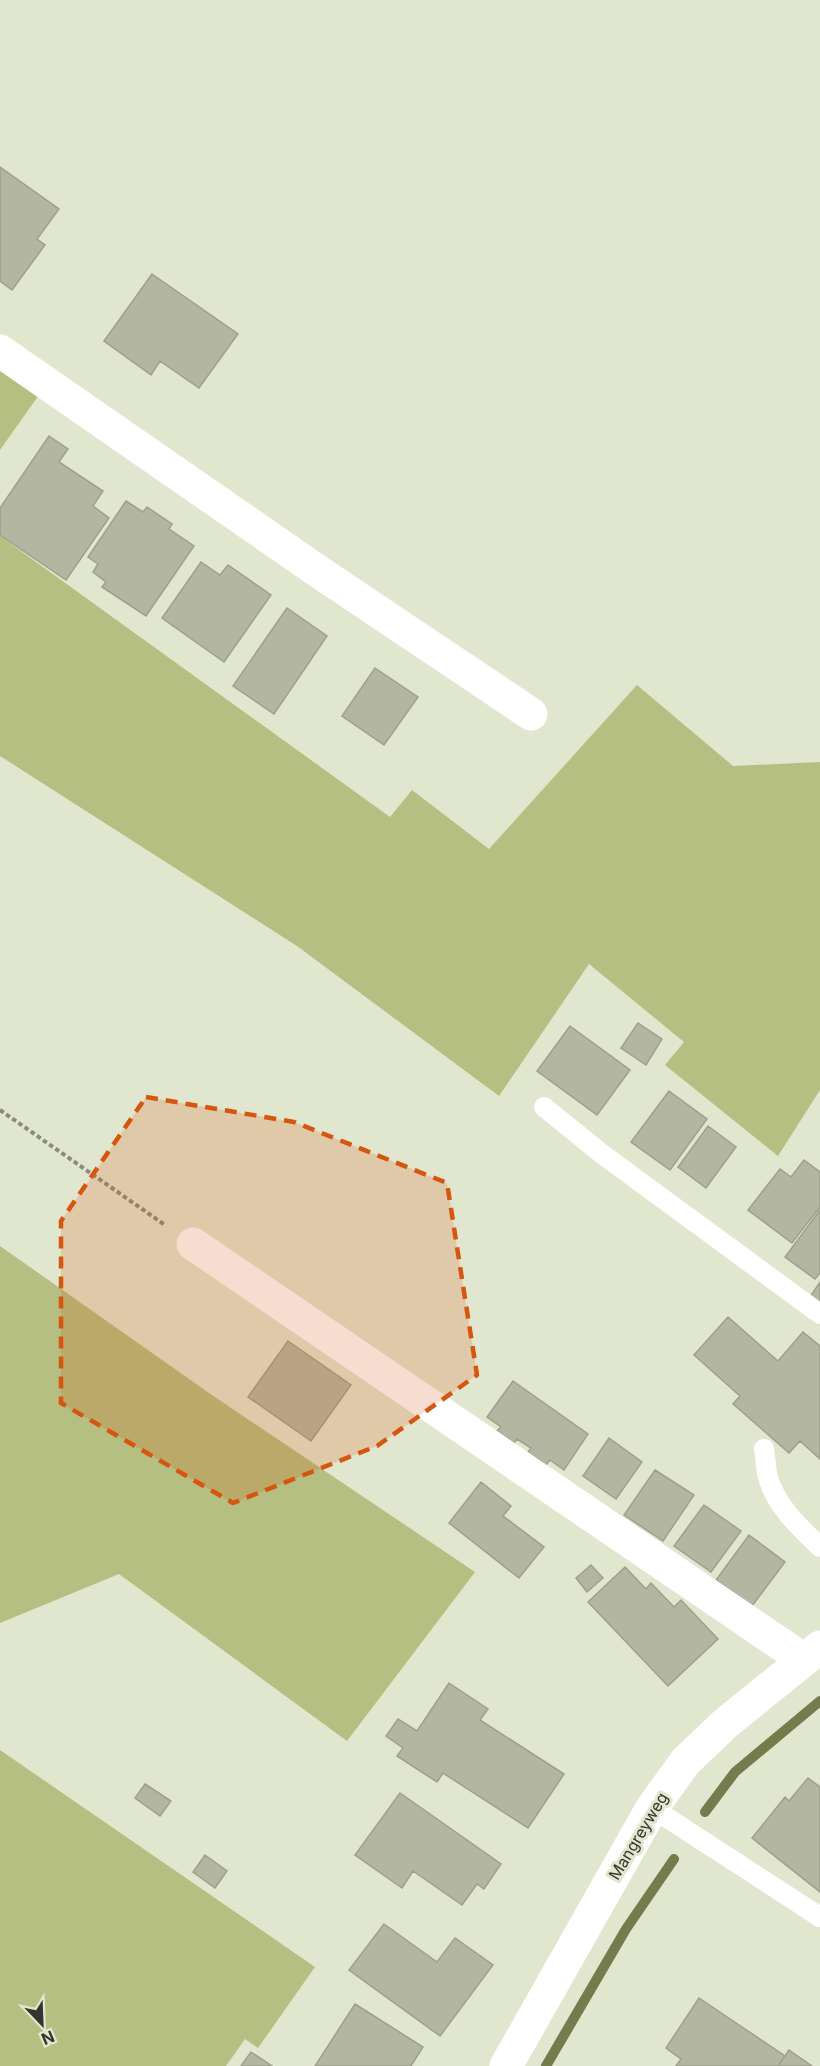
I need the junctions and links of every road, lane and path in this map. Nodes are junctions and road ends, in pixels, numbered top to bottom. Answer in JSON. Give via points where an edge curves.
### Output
{"nodes":[{"id":1,"x":0,"y":351,"type":"edge"},
{"id":2,"x":531,"y":714,"type":"dead end"},
{"id":3,"x":544,"y":1107,"type":"dead end"},
{"id":4,"x":0,"y":1110,"type":"edge"},
{"id":5,"x":193,"y":1244,"type":"joint"},
{"id":6,"x":820,"y":1314,"type":"edge"},
{"id":7,"x":764,"y":1449,"type":"dead end"},
{"id":8,"x":820,"y":1547,"type":"edge"},
{"id":9,"x":812,"y":1653,"type":"edge"},
{"id":10,"x":652,"y":1808,"type":"junction"},
{"id":11,"x":820,"y":1917,"type":"edge"},
{"id":12,"x":506,"y":2066,"type":"edge"}],
"edges":[{"from":1,"to":2,"type":"street"},
{"from":3,"to":6,"type":"lane"},
{"from":4,"to":5,"type":"path"},
{"from":5,"to":9,"type":"street"},
{"from":7,"to":8,"type":"lane","via":[[768,1476],[782,1506]]},
{"from":9,"to":10,"type":"street","name":"Mangreyweg","via":[[685,1762]]},
{"from":10,"to":11,"type":"lane"},
{"from":10,"to":12,"type":"street","name":"Mangreyweg"}]}
